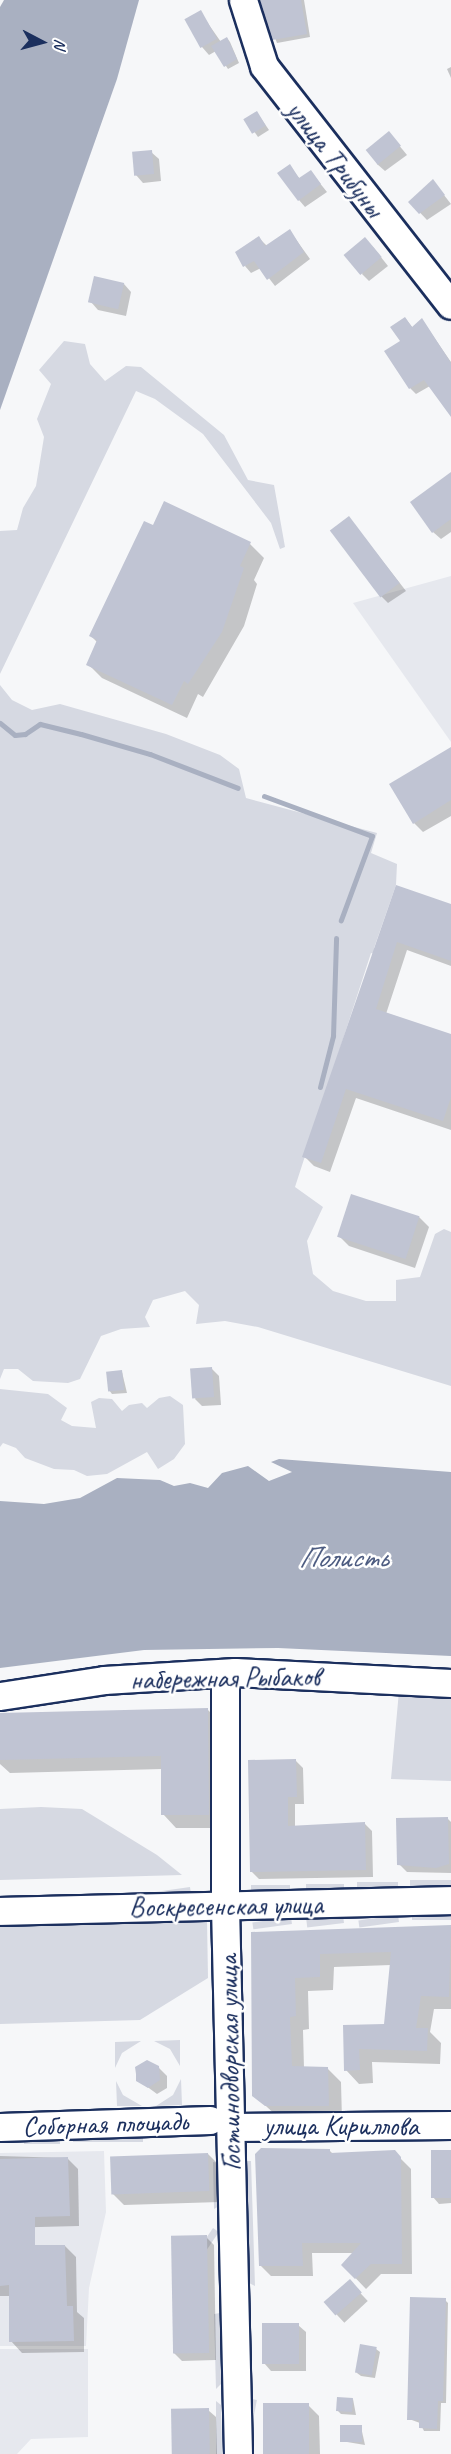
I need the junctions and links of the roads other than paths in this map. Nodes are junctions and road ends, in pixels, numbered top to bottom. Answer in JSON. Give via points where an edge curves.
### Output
{"nodes":[{"id":1,"x":243,"y":0,"type":"edge"},
{"id":2,"x":451,"y":305,"type":"edge"},
{"id":3,"x":225,"y":1673,"type":"junction"},
{"id":4,"x":451,"y":1683,"type":"edge"},
{"id":5,"x":0,"y":1696,"type":"edge"},
{"id":6,"x":451,"y":1900,"type":"edge"},
{"id":7,"x":225,"y":1906,"type":"junction"},
{"id":8,"x":0,"y":1911,"type":"edge"},
{"id":9,"x":221,"y":2123,"type":"junction"},
{"id":10,"x":451,"y":2125,"type":"edge"},
{"id":11,"x":0,"y":2127,"type":"edge"},
{"id":12,"x":238,"y":2454,"type":"edge"}],
"edges":[{"from":1,"to":2,"type":"street","name":"улица Трибуны","via":[[264,66]]},
{"from":3,"to":4,"type":"street","name":"набережная Рыбаков"},
{"from":3,"to":5,"type":"street","name":"набережная Рыбаков","via":[[104,1680]]},
{"from":3,"to":7,"type":"street","name":"Гостинодворская улица"},
{"from":6,"to":7,"type":"street","name":"Воскресенская улица"},
{"from":7,"to":8,"type":"street","name":"Воскресенская улица"},
{"from":7,"to":9,"type":"street","name":"Гостинодворская улица"},
{"from":9,"to":10,"type":"street","name":"улица Кириллова"},
{"from":9,"to":11,"type":"street","name":"Соборная площадь"},
{"from":9,"to":12,"type":"street","name":"Гостинодворская улица"}]}
